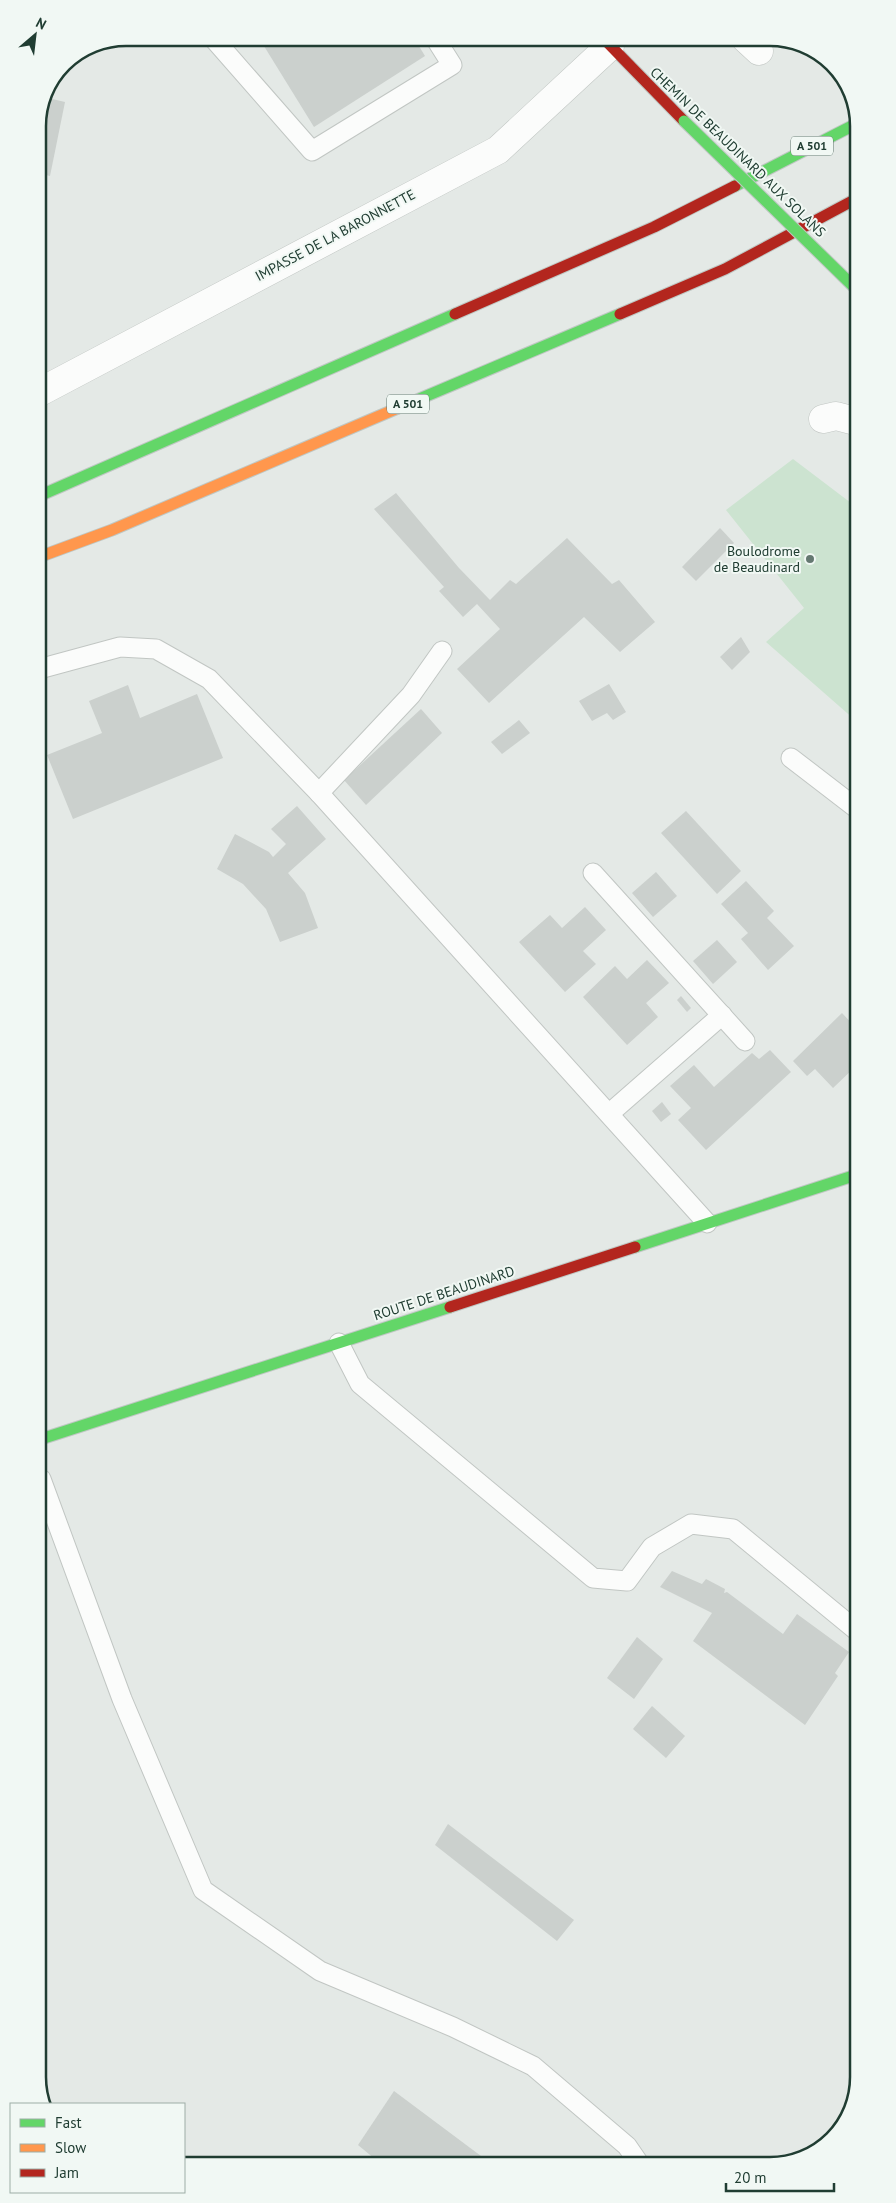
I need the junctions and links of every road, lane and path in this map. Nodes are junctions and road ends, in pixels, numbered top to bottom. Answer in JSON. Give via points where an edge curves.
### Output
{"nodes":[{"id":1,"x":220,"y":46,"type":"edge"},
{"id":2,"x":439,"y":46,"type":"edge"},
{"id":3,"x":603,"y":46,"type":"edge"},
{"id":4,"x":611,"y":46,"type":"edge"},
{"id":5,"x":850,"y":127,"type":"edge"},
{"id":6,"x":850,"y":202,"type":"edge"},
{"id":7,"x":850,"y":283,"type":"edge"},
{"id":8,"x":46,"y":390,"type":"edge"},
{"id":9,"x":823,"y":419,"type":"dead end"},
{"id":10,"x":850,"y":420,"type":"edge"},
{"id":11,"x":46,"y":493,"type":"edge"},
{"id":12,"x":46,"y":554,"type":"edge"},
{"id":13,"x":442,"y":651,"type":"dead end"},
{"id":14,"x":46,"y":668,"type":"edge"},
{"id":15,"x":791,"y":758,"type":"dead end"},
{"id":16,"x":318,"y":793,"type":"junction"},
{"id":17,"x":850,"y":803,"type":"edge"},
{"id":18,"x":593,"y":872,"type":"dead end"},
{"id":19,"x":722,"y":1015,"type":"junction"},
{"id":20,"x":745,"y":1041,"type":"dead end"},
{"id":21,"x":610,"y":1113,"type":"junction"},
{"id":22,"x":850,"y":1177,"type":"edge"},
{"id":23,"x":707,"y":1223,"type":"junction"},
{"id":24,"x":339,"y":1343,"type":"junction"},
{"id":25,"x":46,"y":1437,"type":"edge"},
{"id":26,"x":46,"y":1494,"type":"edge"},
{"id":27,"x":850,"y":1625,"type":"edge"},
{"id":28,"x":634,"y":2157,"type":"edge"}],
"edges":[{"from":1,"to":2,"type":"lane","via":[[312,151],[452,65]]},
{"from":3,"to":8,"type":"street","name":"IMPASSE DE LA BARONNETTE","via":[[498,150]]},
{"from":4,"to":7,"type":"main road","name":"CHEMIN DE BEAUDINARD AUX SOLANS","bridge":true},
{"from":5,"to":11,"type":"main road","number":"A 501","via":[[654,227]]},
{"from":6,"to":12,"type":"main road","number":"A 501","via":[[725,269],[121,526]]},
{"from":9,"to":10,"type":"street","via":[[836,416]]},
{"from":13,"to":16,"type":"lane","via":[[411,695]]},
{"from":14,"to":16,"type":"lane","via":[[120,647],[156,649],[209,679]]},
{"from":15,"to":17,"type":"lane"},
{"from":16,"to":21,"type":"lane"},
{"from":18,"to":19,"type":"lane"},
{"from":19,"to":20,"type":"lane"},
{"from":19,"to":21,"type":"lane"},
{"from":21,"to":23,"type":"lane"},
{"from":22,"to":23,"type":"main road","name":"ROUTE DE BEAUDINARD"},
{"from":23,"to":24,"type":"main road","name":"ROUTE DE BEAUDINARD"},
{"from":24,"to":25,"type":"main road","name":"ROUTE DE BEAUDINARD"},
{"from":24,"to":27,"type":"lane","via":[[360,1384],[593,1578],[627,1581],[652,1548],[691,1524],[733,1530]]},
{"from":26,"to":28,"type":"lane","via":[[122,1699],[203,1890],[320,1971],[454,2028],[533,2066],[626,2146]]}]}
